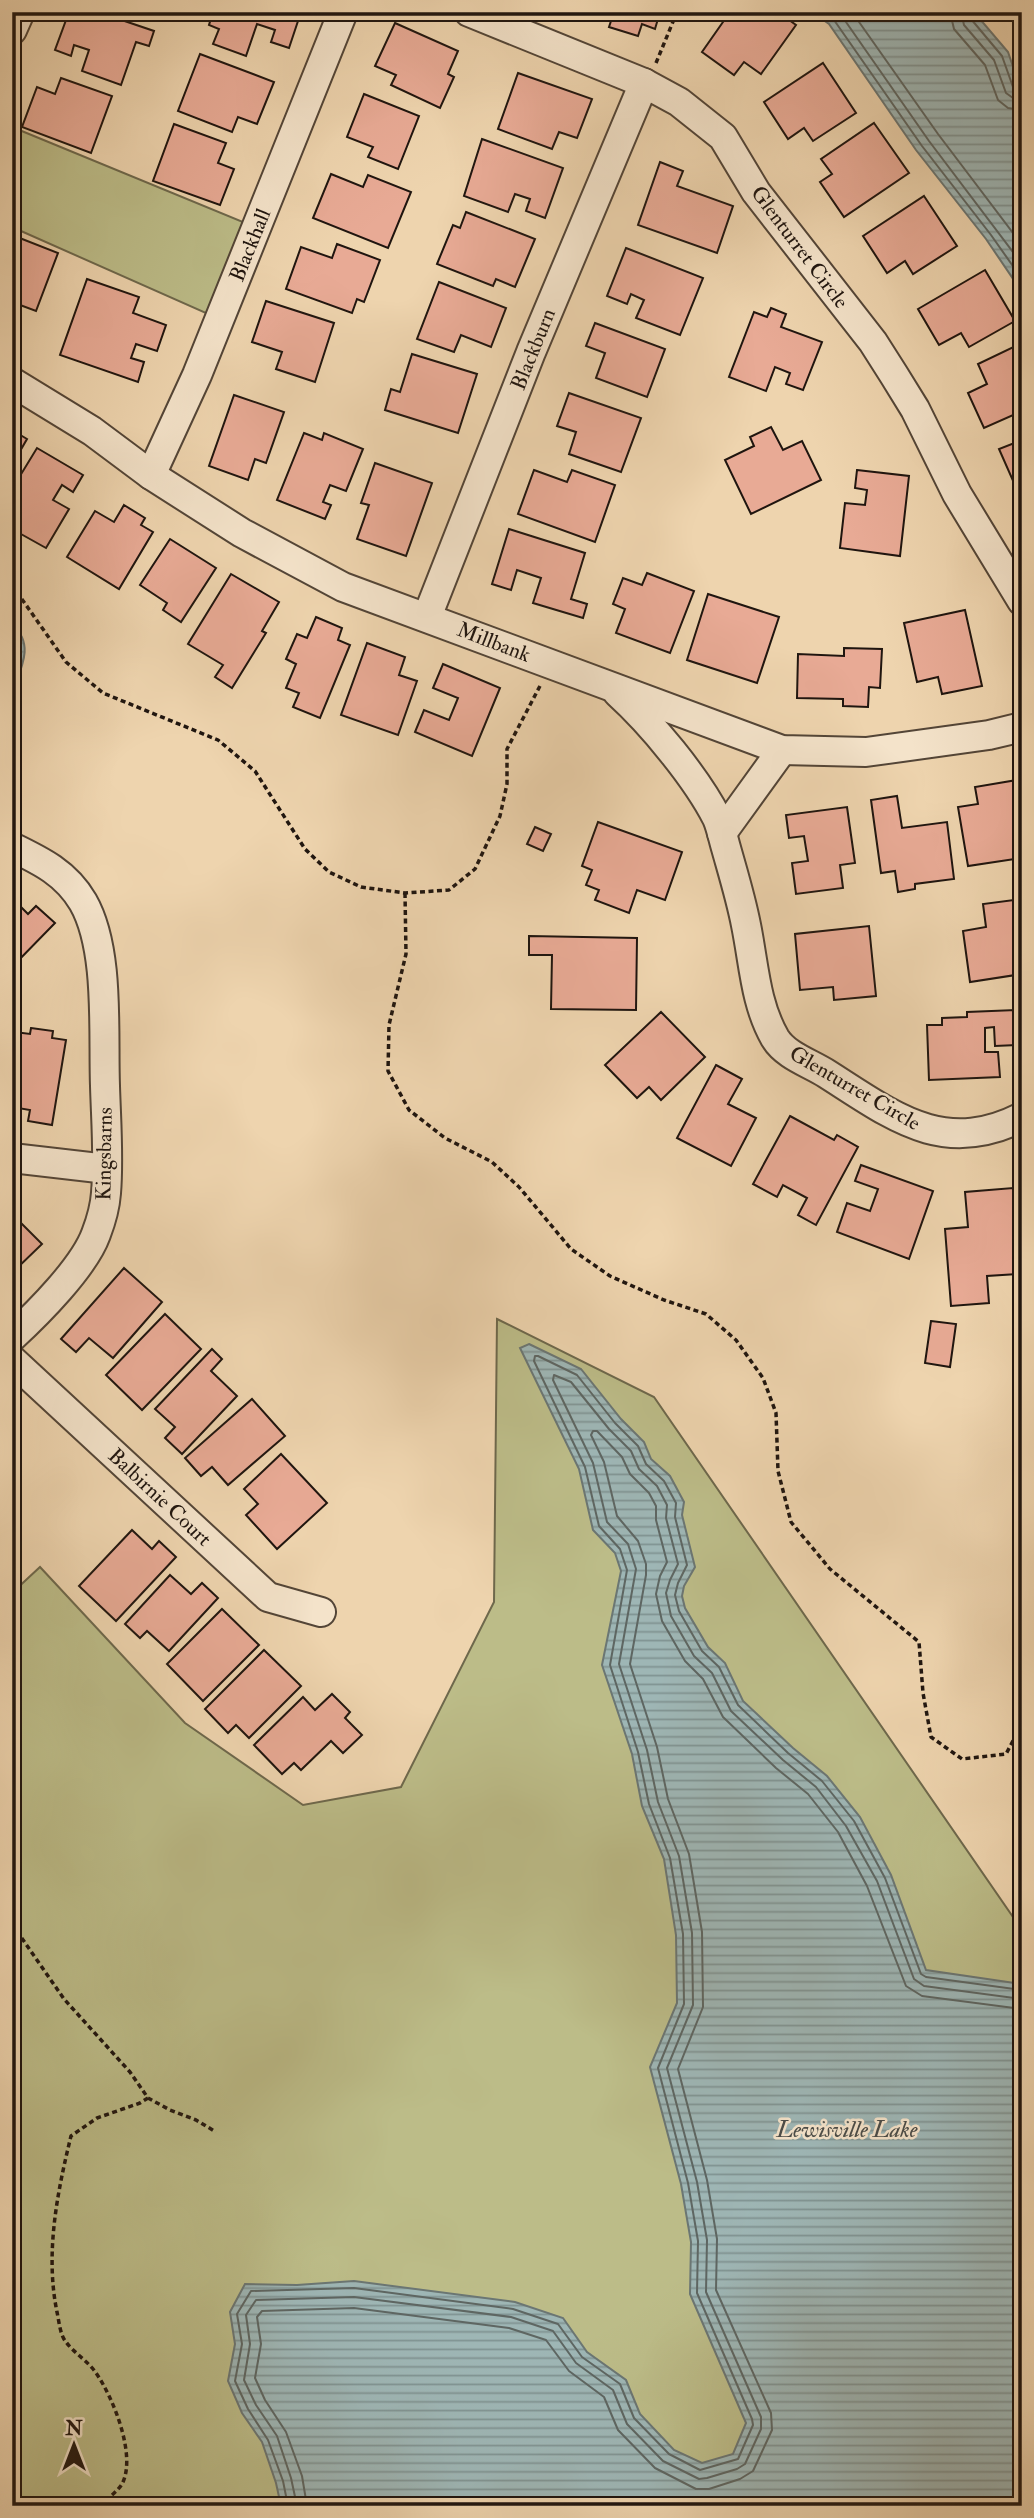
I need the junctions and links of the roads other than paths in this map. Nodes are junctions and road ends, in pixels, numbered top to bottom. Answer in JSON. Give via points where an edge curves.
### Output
{"nodes":[{"id":1,"x":19,"y":12,"type":"edge"},
{"id":2,"x":343,"y":12,"type":"edge"},
{"id":3,"x":469,"y":12,"type":"edge"},
{"id":4,"x":12,"y":30,"type":"edge"},
{"id":5,"x":644,"y":83,"type":"junction"},
{"id":6,"x":12,"y":382,"type":"edge"},
{"id":7,"x":151,"y":475,"type":"junction"},
{"id":8,"x":1022,"y":601,"type":"edge"},
{"id":9,"x":427,"y":617,"type":"junction"},
{"id":10,"x":612,"y":687,"type":"junction"},
{"id":11,"x":1022,"y":727,"type":"edge"},
{"id":12,"x":782,"y":750,"type":"junction"},
{"id":13,"x":722,"y":833,"type":"junction"},
{"id":14,"x":12,"y":848,"type":"edge"},
{"id":15,"x":1022,"y":1117,"type":"edge"},
{"id":16,"x":12,"y":1158,"type":"edge"},
{"id":17,"x":107,"y":1168,"type":"junction"},
{"id":18,"x":12,"y":1337,"type":"edge"},
{"id":19,"x":12,"y":1360,"type":"edge"},
{"id":20,"x":321,"y":1612,"type":"dead end"}],
"edges":[{"from":1,"to":4,"type":"street"},
{"from":2,"to":7,"type":"street","name":"Blackhall","via":[[197,375]]},
{"from":3,"to":5,"type":"street","name":"Glenturret Circle"},
{"from":5,"to":8,"type":"street","name":"Glenturret Circle","via":[[680,102],[723,137],[756,192],[873,342]]},
{"from":5,"to":9,"type":"street","name":"Blackburn"},
{"from":6,"to":7,"type":"street","name":"Millbank","via":[[92,431]]},
{"from":7,"to":9,"type":"street","name":"Millbank","via":[[242,533],[343,587]]},
{"from":9,"to":10,"type":"street","name":"Millbank"},
{"from":10,"to":12,"type":"street","name":"Millbank"},
{"from":10,"to":13,"type":"street","name":"Glenturret Circle","via":[[669,748],[713,811]]},
{"from":11,"to":12,"type":"street","name":"Millbank","via":[[866,752]]},
{"from":12,"to":13,"type":"street"},
{"from":13,"to":15,"type":"street","name":"Glenturret Circle","via":[[746,924],[760,1006],[777,1041],[875,1104],[926,1130],[972,1133]]},
{"from":14,"to":17,"type":"street","name":"Kingsbarns","via":[[61,874],[83,902],[97,939]]},
{"from":16,"to":17,"type":"street"},
{"from":17,"to":18,"type":"street","name":"Kingsbarns","via":[[104,1208],[90,1248]]},
{"from":19,"to":20,"type":"street","name":"Balbirnie Court","via":[[268,1597]]}]}
